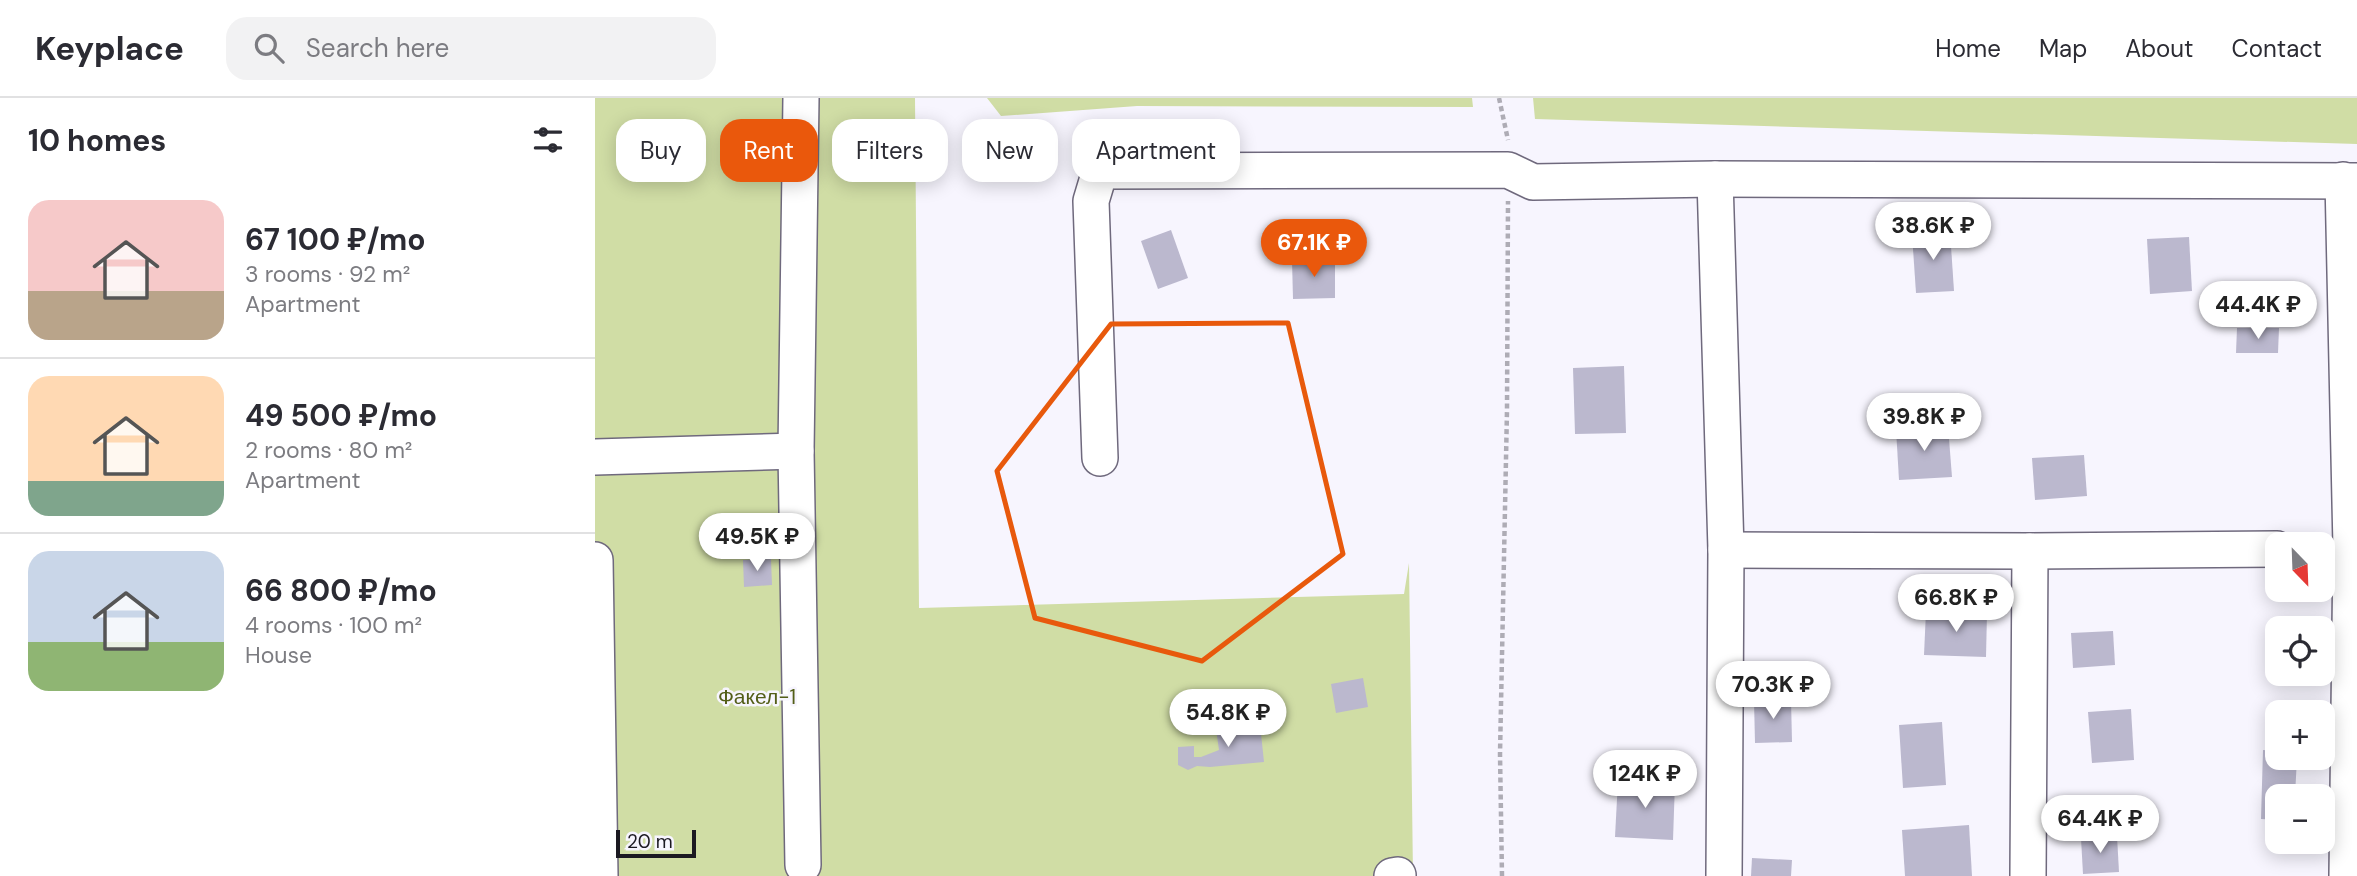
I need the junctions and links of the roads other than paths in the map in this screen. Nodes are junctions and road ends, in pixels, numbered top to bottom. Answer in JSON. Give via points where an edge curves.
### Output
{"nodes":[{"id":1,"x":801,"y":98,"type":"edge"},
{"id":2,"x":1715,"y":179,"type":"junction"},
{"id":3,"x":2350,"y":181,"type":"edge"},
{"id":4,"x":796,"y":451,"type":"junction"},
{"id":5,"x":595,"y":457,"type":"edge"},
{"id":6,"x":1100,"y":458,"type":"dead end"},
{"id":7,"x":2337,"y":548,"type":"edge"},
{"id":8,"x":2265,"y":549,"type":"edge"},
{"id":9,"x":1726,"y":550,"type":"junction"},
{"id":10,"x":2030,"y":551,"type":"junction"},
{"id":11,"x":595,"y":559,"type":"edge"},
{"id":12,"x":803,"y":865,"type":"dead end"},
{"id":13,"x":600,"y":876,"type":"edge"},
{"id":14,"x":1724,"y":876,"type":"edge"},
{"id":15,"x":2028,"y":876,"type":"edge"},
{"id":16,"x":2347,"y":876,"type":"edge"}],
"edges":[{"from":1,"to":4,"type":"street"},
{"from":2,"to":3,"type":"street"},
{"from":2,"to":6,"type":"street","via":[[1100,171],[1091,201]]},
{"from":2,"to":9,"type":"street"},
{"from":3,"to":7,"type":"street"},
{"from":4,"to":5,"type":"street"},
{"from":4,"to":12,"type":"street"},
{"from":7,"to":16,"type":"street"},
{"from":8,"to":10,"type":"street"},
{"from":9,"to":10,"type":"street"},
{"from":9,"to":14,"type":"street"},
{"from":10,"to":15,"type":"street"},
{"from":11,"to":13,"type":"street"}]}
